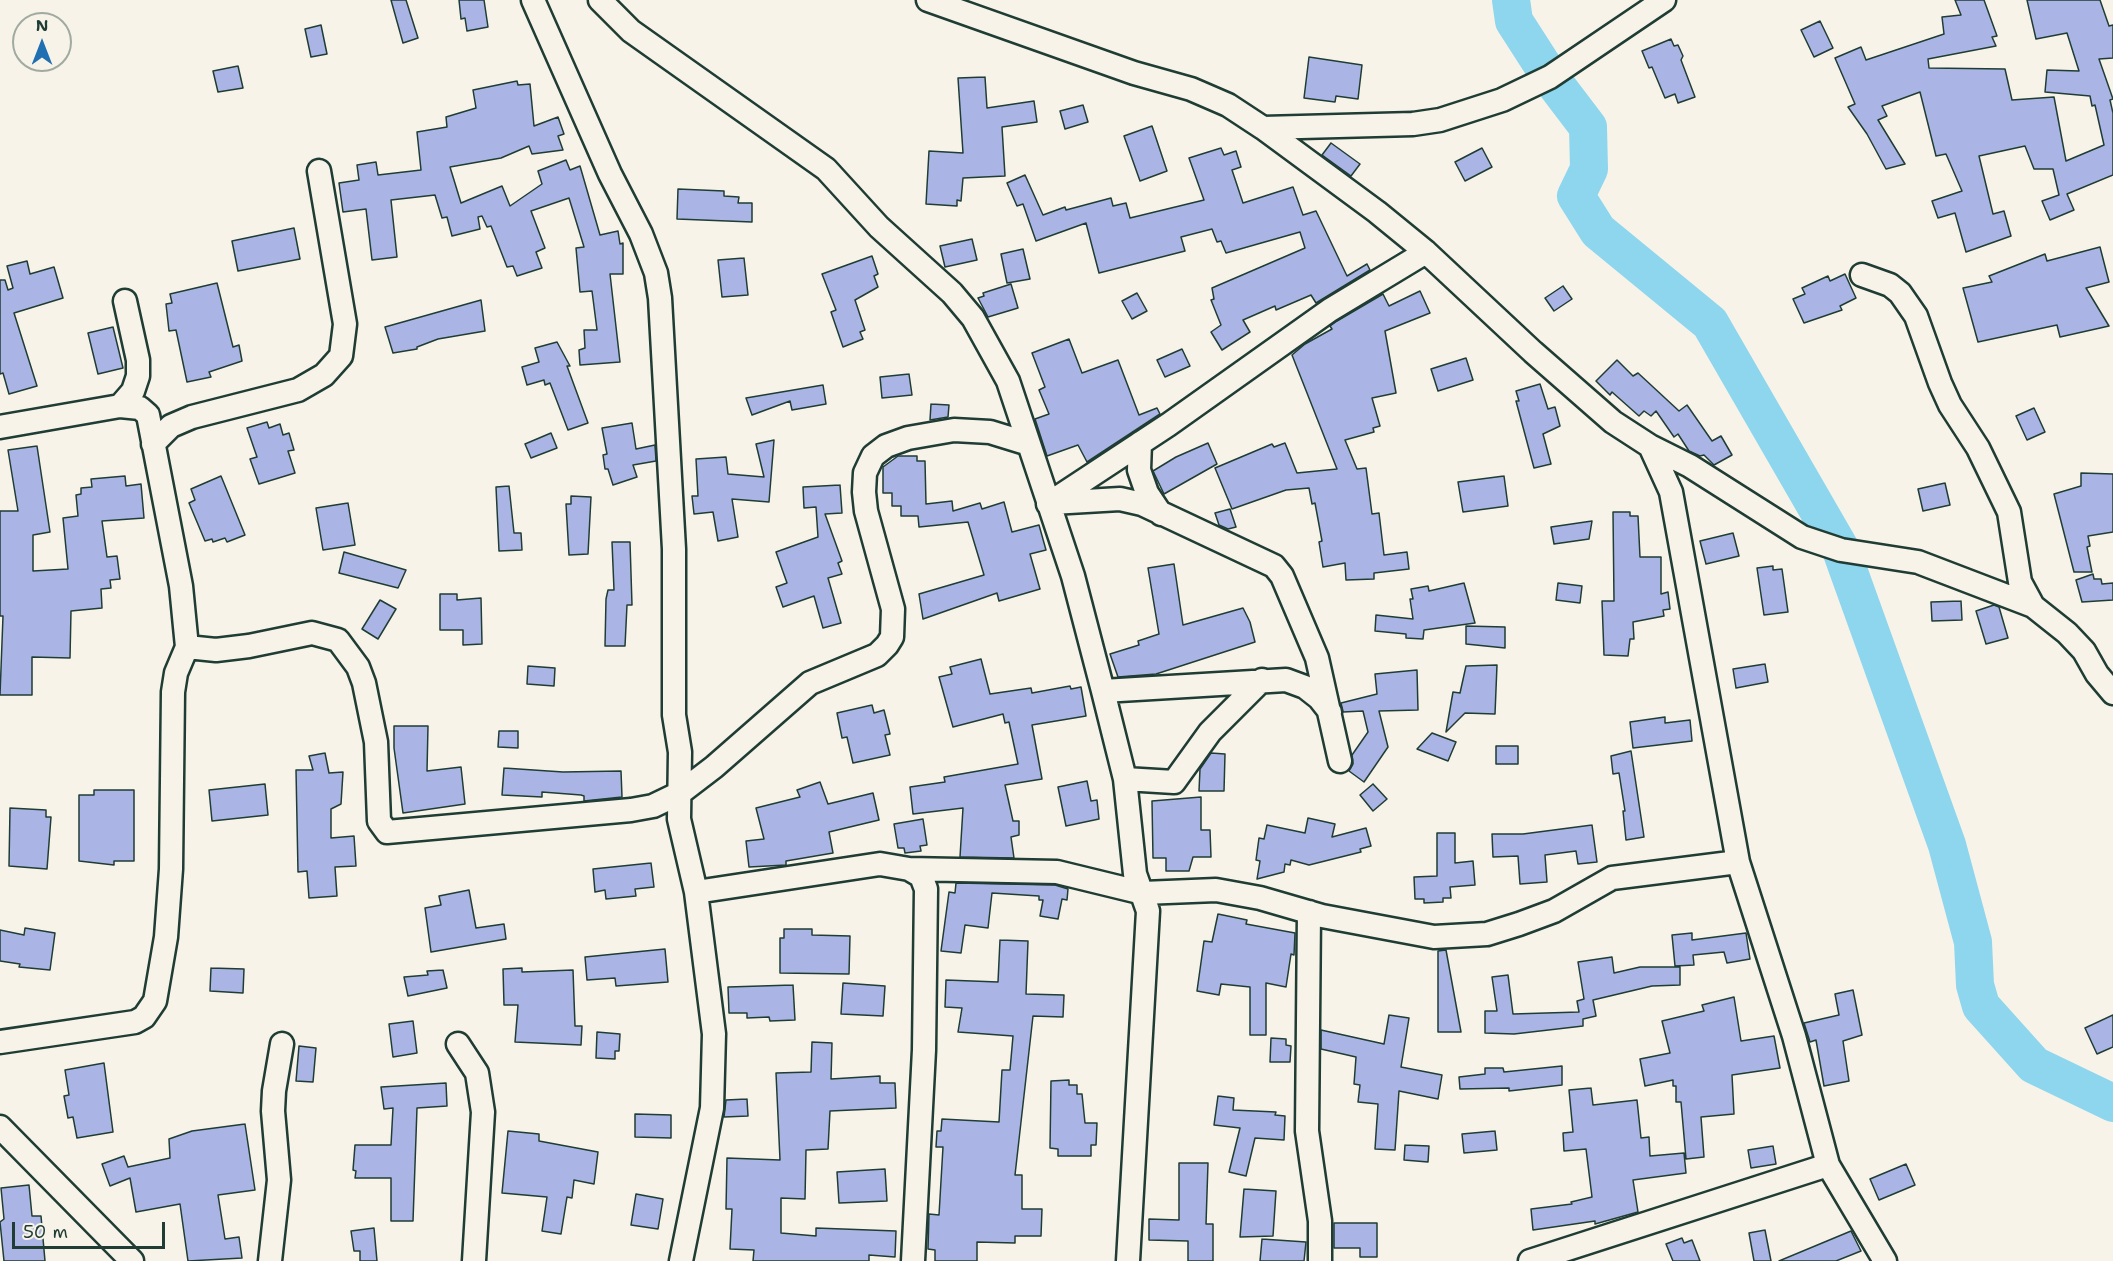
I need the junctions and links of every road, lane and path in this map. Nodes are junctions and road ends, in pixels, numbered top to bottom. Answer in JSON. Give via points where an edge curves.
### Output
{"nodes":[{"id":1,"x":533,"y":0,"type":"edge"},
{"id":2,"x":600,"y":0,"type":"edge"},
{"id":3,"x":928,"y":0,"type":"edge"},
{"id":4,"x":1664,"y":0,"type":"edge"},
{"id":5,"x":1263,"y":128,"type":"junction"},
{"id":6,"x":319,"y":171,"type":"dead end"},
{"id":7,"x":1426,"y":252,"type":"junction"},
{"id":8,"x":1862,"y":275,"type":"dead end"},
{"id":9,"x":125,"y":301,"type":"dead end"},
{"id":10,"x":120,"y":406,"type":"junction"},
{"id":11,"x":0,"y":427,"type":"edge"},
{"id":12,"x":1140,"y":443,"type":"junction"},
{"id":13,"x":153,"y":444,"type":"junction"},
{"id":14,"x":1029,"y":444,"type":"junction"},
{"id":15,"x":1650,"y":446,"type":"junction"},
{"id":16,"x":1048,"y":504,"type":"junction"},
{"id":17,"x":1161,"y":514,"type":"junction"},
{"id":18,"x":2033,"y":606,"type":"junction"},
{"id":19,"x":188,"y":647,"type":"junction"},
{"id":20,"x":1262,"y":680,"type":"junction"},
{"id":21,"x":1103,"y":691,"type":"junction"},
{"id":22,"x":2113,"y":693,"type":"edge"},
{"id":23,"x":1330,"y":714,"type":"junction"},
{"id":24,"x":1340,"y":761,"type":"dead end"},
{"id":25,"x":1125,"y":779,"type":"junction"},
{"id":26,"x":680,"y":793,"type":"junction"},
{"id":27,"x":1738,"y":862,"type":"junction"},
{"id":28,"x":909,"y":869,"type":"junction"},
{"id":29,"x":696,"y":892,"type":"junction"},
{"id":30,"x":1143,"y":893,"type":"junction"},
{"id":31,"x":1309,"y":912,"type":"junction"},
{"id":32,"x":0,"y":1042,"type":"edge"},
{"id":33,"x":282,"y":1044,"type":"dead end"},
{"id":34,"x":458,"y":1044,"type":"dead end"},
{"id":35,"x":0,"y":1127,"type":"edge"},
{"id":36,"x":1828,"y":1165,"type":"junction"},
{"id":37,"x":132,"y":1261,"type":"edge"},
{"id":38,"x":270,"y":1261,"type":"edge"},
{"id":39,"x":474,"y":1261,"type":"edge"},
{"id":40,"x":681,"y":1261,"type":"edge"},
{"id":41,"x":913,"y":1261,"type":"edge"},
{"id":42,"x":1128,"y":1261,"type":"edge"},
{"id":43,"x":1320,"y":1261,"type":"edge"},
{"id":44,"x":1530,"y":1261,"type":"edge"},
{"id":45,"x":1885,"y":1261,"type":"edge"}],
"edges":[{"from":1,"to":26,"type":"street","via":[[656,273],[664,335],[674,549],[674,715],[680,752]]},
{"from":2,"to":14,"type":"street","via":[[631,31],[826,169],[879,227],[951,292],[973,318],[1008,381]]},
{"from":3,"to":5,"type":"street","via":[[1134,73],[1191,89],[1228,105]]},
{"from":4,"to":5,"type":"street","via":[[1550,77],[1502,100],[1440,120]]},
{"from":5,"to":7,"type":"street"},
{"from":6,"to":13,"type":"street","via":[[345,324],[341,356],[324,375],[298,390],[192,417],[171,426]]},
{"from":7,"to":12,"type":"street","via":[[1330,310]]},
{"from":7,"to":15,"type":"street","via":[[1613,422]]},
{"from":8,"to":18,"type":"street","via":[[1900,292],[1916,316],[1947,398],[1978,448],[2009,512],[2020,582]]},
{"from":9,"to":10,"type":"street","via":[[138,376],[133,391]]},
{"from":10,"to":11,"type":"street"},
{"from":10,"to":13,"type":"street","via":[[140,408],[148,415]]},
{"from":12,"to":16,"type":"street"},
{"from":12,"to":17,"type":"street","via":[[1140,470],[1147,493]]},
{"from":13,"to":19,"type":"street","via":[[181,586]]},
{"from":14,"to":16,"type":"street"},
{"from":14,"to":26,"type":"street","via":[[990,432],[954,430],[908,438],[873,456],[865,473],[864,492],[893,609],[892,637],[877,655],[804,687],[737,749]]},
{"from":15,"to":18,"type":"street","via":[[1690,466],[1802,537],[1841,550],[1918,562]]},
{"from":15,"to":27,"type":"street","via":[[1671,492]]},
{"from":16,"to":17,"type":"street","via":[[1120,499]]},
{"from":16,"to":21,"type":"street"},
{"from":17,"to":23,"type":"street","via":[[1274,566],[1282,576],[1317,658]]},
{"from":18,"to":22,"type":"street","via":[[2084,651]]},
{"from":19,"to":26,"type":"street","via":[[216,650],[312,633],[338,640],[358,667],[370,705],[376,742],[379,821],[387,832],[631,810],[653,806]]},
{"from":19,"to":32,"type":"street","via":[[176,673],[173,692],[171,869],[166,937],[155,1001],[144,1017],[135,1022]]},
{"from":20,"to":21,"type":"street"},
{"from":20,"to":23,"type":"street","via":[[1286,680],[1305,687],[1320,698]]},
{"from":20,"to":25,"type":"street","via":[[1210,732],[1174,782]]},
{"from":21,"to":25,"type":"street"},
{"from":23,"to":24,"type":"street"},
{"from":25,"to":30,"type":"street","via":[[1135,874]]},
{"from":26,"to":29,"type":"street","via":[[679,819]]},
{"from":27,"to":31,"type":"street","via":[[1611,878],[1554,911],[1487,934],[1434,937]]},
{"from":27,"to":36,"type":"street","via":[[1794,1036]]},
{"from":28,"to":29,"type":"street","via":[[880,864],[857,866]]},
{"from":28,"to":30,"type":"street","via":[[1057,872]]},
{"from":28,"to":41,"type":"street","via":[[921,876],[926,889],[924,1050]]},
{"from":29,"to":40,"type":"street","via":[[714,1034],[714,1072],[706,1145]]},
{"from":30,"to":31,"type":"street","via":[[1216,890]]},
{"from":30,"to":42,"type":"street","via":[[1149,928]]},
{"from":31,"to":43,"type":"street","via":[[1307,1131],[1320,1221]]},
{"from":33,"to":38,"type":"street","via":[[274,1091],[279,1180]]},
{"from":34,"to":39,"type":"street","via":[[477,1073],[483,1112]]},
{"from":35,"to":37,"type":"street"},
{"from":36,"to":44,"type":"street"},
{"from":36,"to":45,"type":"street"}]}
